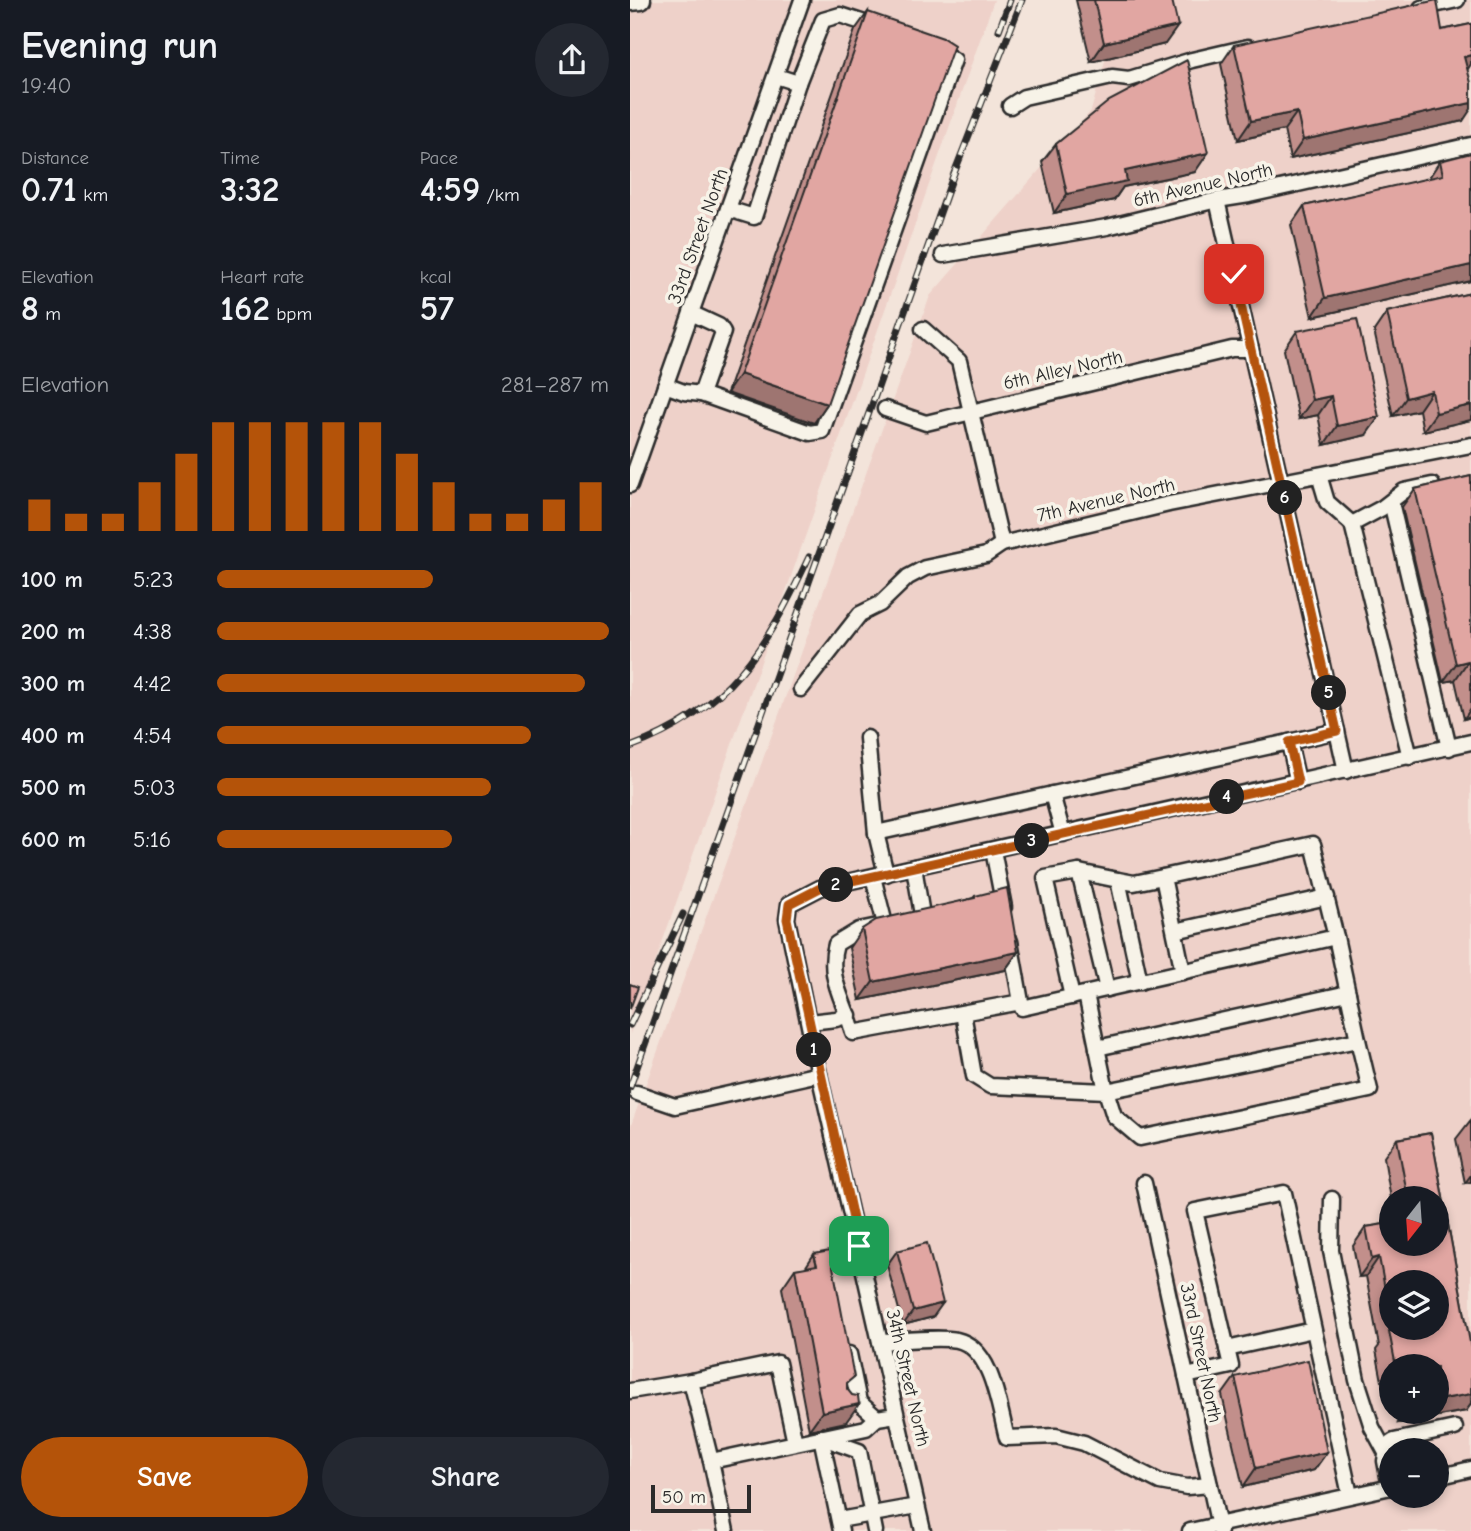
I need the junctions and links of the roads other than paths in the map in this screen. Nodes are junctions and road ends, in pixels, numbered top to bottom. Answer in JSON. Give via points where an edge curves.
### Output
{"nodes":[{"id":1,"x":641,"y":0,"type":"edge"},
{"id":2,"x":802,"y":0,"type":"edge"},
{"id":3,"x":1457,"y":0,"type":"edge"},
{"id":4,"x":630,"y":1,"type":"edge"},
{"id":5,"x":1403,"y":12,"type":"edge"},
{"id":6,"x":886,"y":30,"type":"edge"},
{"id":7,"x":921,"y":40,"type":"edge"},
{"id":8,"x":1268,"y":43,"type":"edge"},
{"id":9,"x":776,"y":76,"type":"junction"},
{"id":10,"x":798,"y":83,"type":"junction"},
{"id":11,"x":1010,"y":106,"type":"dead end"},
{"id":12,"x":756,"y":131,"type":"junction"},
{"id":13,"x":779,"y":139,"type":"junction"},
{"id":14,"x":1471,"y":145,"type":"edge"},
{"id":15,"x":1217,"y":200,"type":"junction"},
{"id":16,"x":728,"y":209,"type":"junction"},
{"id":17,"x":943,"y":255,"type":"dead end"},
{"id":18,"x":691,"y":313,"type":"junction"},
{"id":19,"x":923,"y":330,"type":"dead end"},
{"id":20,"x":1251,"y":349,"type":"junction"},
{"id":21,"x":665,"y":385,"type":"junction"},
{"id":22,"x":701,"y":394,"type":"junction"},
{"id":23,"x":886,"y":410,"type":"dead end"},
{"id":24,"x":972,"y":411,"type":"junction"},
{"id":25,"x":1471,"y":445,"type":"edge"},
{"id":26,"x":1319,"y":475,"type":"junction"},
{"id":27,"x":1281,"y":481,"type":"junction"},
{"id":28,"x":1444,"y":483,"type":"edge"},
{"id":29,"x":630,"y":485,"type":"edge"},
{"id":30,"x":1391,"y":502,"type":"junction"},
{"id":31,"x":1352,"y":524,"type":"junction"},
{"id":32,"x":1002,"y":544,"type":"junction"},
{"id":33,"x":801,"y":689,"type":"dead end"},
{"id":34,"x":1337,"y":731,"type":"junction"},
{"id":35,"x":867,"y":738,"type":"dead end"},
{"id":36,"x":1289,"y":742,"type":"junction"},
{"id":37,"x":1471,"y":743,"type":"edge"},
{"id":38,"x":1448,"y":748,"type":"junction"},
{"id":39,"x":1410,"y":757,"type":"junction"},
{"id":40,"x":1346,"y":771,"type":"junction"},
{"id":41,"x":1298,"y":782,"type":"junction"},
{"id":42,"x":1052,"y":794,"type":"junction"},
{"id":43,"x":876,"y":833,"type":"junction"},
{"id":44,"x":1063,"y":834,"type":"junction"},
{"id":45,"x":993,"y":850,"type":"junction"},
{"id":46,"x":914,"y":867,"type":"junction"},
{"id":47,"x":1079,"y":872,"type":"junction"},
{"id":48,"x":879,"y":875,"type":"junction"},
{"id":49,"x":1163,"y":877,"type":"junction"},
{"id":50,"x":1118,"y":880,"type":"junction"},
{"id":51,"x":1327,"y":897,"type":"junction"},
{"id":52,"x":910,"y":918,"type":"junction"},
{"id":53,"x":1175,"y":931,"type":"junction"},
{"id":54,"x":1336,"y":937,"type":"junction"},
{"id":55,"x":1183,"y":972,"type":"junction"},
{"id":56,"x":1140,"y":982,"type":"junction"},
{"id":57,"x":1107,"y":989,"type":"junction"},
{"id":58,"x":1348,"y":993,"type":"junction"},
{"id":59,"x":1079,"y":995,"type":"junction"},
{"id":60,"x":1021,"y":1002,"type":"junction"},
{"id":61,"x":963,"y":1013,"type":"junction"},
{"id":62,"x":849,"y":1015,"type":"junction"},
{"id":63,"x":809,"y":1022,"type":"junction"},
{"id":64,"x":1358,"y":1040,"type":"junction"},
{"id":65,"x":1097,"y":1048,"type":"junction"},
{"id":66,"x":819,"y":1074,"type":"junction"},
{"id":67,"x":1106,"y":1091,"type":"junction"},
{"id":68,"x":637,"y":1094,"type":"dead end"},
{"id":69,"x":1144,"y":1184,"type":"dead end"},
{"id":70,"x":1332,"y":1199,"type":"dead end"},
{"id":71,"x":1313,"y":1330,"type":"junction"},
{"id":72,"x":845,"y":1335,"type":"edge"},
{"id":73,"x":880,"y":1342,"type":"junction"},
{"id":74,"x":1227,"y":1349,"type":"junction"},
{"id":75,"x":1186,"y":1376,"type":"junction"},
{"id":76,"x":691,"y":1381,"type":"junction"},
{"id":77,"x":630,"y":1391,"type":"edge"},
{"id":78,"x":859,"y":1402,"type":"junction"},
{"id":79,"x":843,"y":1405,"type":"edge"},
{"id":80,"x":805,"y":1411,"type":"dead end"},
{"id":81,"x":789,"y":1414,"type":"junction"},
{"id":82,"x":896,"y":1415,"type":"junction"},
{"id":83,"x":877,"y":1418,"type":"junction"},
{"id":84,"x":1455,"y":1428,"type":"dead end"},
{"id":85,"x":821,"y":1437,"type":"junction"},
{"id":86,"x":1408,"y":1438,"type":"edge"},
{"id":87,"x":1379,"y":1440,"type":"edge"},
{"id":88,"x":795,"y":1443,"type":"junction"},
{"id":89,"x":711,"y":1461,"type":"junction"},
{"id":90,"x":1471,"y":1469,"type":"edge"},
{"id":91,"x":1449,"y":1474,"type":"edge"},
{"id":92,"x":1210,"y":1485,"type":"junction"},
{"id":93,"x":1379,"y":1490,"type":"edge"},
{"id":94,"x":1350,"y":1496,"type":"junction"},
{"id":95,"x":917,"y":1506,"type":"junction"},
{"id":96,"x":871,"y":1513,"type":"junction"},
{"id":97,"x":840,"y":1525,"type":"edge"},
{"id":98,"x":1219,"y":1528,"type":"edge"},
{"id":99,"x":726,"y":1531,"type":"edge"},
{"id":100,"x":875,"y":1531,"type":"edge"},
{"id":101,"x":923,"y":1531,"type":"edge"},
{"id":102,"x":1189,"y":1531,"type":"edge"}],
"edges":[{"from":1,"to":4,"type":"main road"},
{"from":2,"to":9,"type":"street","name":"33rd Street North"},
{"from":3,"to":5,"type":"street"},
{"from":6,"to":10,"type":"street","via":[[839,15],[823,20]]},
{"from":7,"to":22,"type":"street","via":[[954,60],[822,431],[810,433]]},
{"from":8,"to":11,"type":"street","via":[[1129,79],[1112,77],[1024,97]]},
{"from":9,"to":10,"type":"street"},
{"from":9,"to":12,"type":"street","name":"33rd Street North"},
{"from":10,"to":13,"type":"street"},
{"from":12,"to":13,"type":"street"},
{"from":12,"to":16,"type":"street","name":"33rd Street North"},
{"from":13,"to":16,"type":"street","via":[[754,216]]},
{"from":14,"to":15,"type":"street","name":"6th Avenue North"},
{"from":15,"to":17,"type":"street","name":"6th Avenue North","via":[[1107,227]]},
{"from":15,"to":20,"type":"street"},
{"from":16,"to":18,"type":"street","name":"33rd Street North"},
{"from":18,"to":21,"type":"street","name":"33rd Street North"},
{"from":18,"to":22,"type":"street","via":[[723,332]]},
{"from":19,"to":24,"type":"street","via":[[960,361]]},
{"from":20,"to":24,"type":"street","name":"6th Alley North","via":[[1232,349]]},
{"from":20,"to":27,"type":"street"},
{"from":21,"to":22,"type":"street"},
{"from":21,"to":29,"type":"street","name":"33rd Street North"},
{"from":23,"to":24,"type":"street","name":"6th Alley North","via":[[926,423]]},
{"from":24,"to":32,"type":"street"},
{"from":25,"to":26,"type":"street","name":"7th Avenue North"},
{"from":26,"to":27,"type":"street","name":"7th Avenue North"},
{"from":26,"to":31,"type":"street","via":[[1327,502]]},
{"from":27,"to":32,"type":"street","name":"7th Avenue North"},
{"from":27,"to":34,"type":"street"},
{"from":28,"to":30,"type":"street","via":[[1404,491]]},
{"from":30,"to":31,"type":"street"},
{"from":30,"to":38,"type":"street"},
{"from":31,"to":39,"type":"street"},
{"from":32,"to":33,"type":"street","name":"7th Avenue North","via":[[986,555],[925,568],[908,577],[880,604],[860,614]]},
{"from":34,"to":36,"type":"street"},
{"from":34,"to":40,"type":"street"},
{"from":35,"to":43,"type":"street"},
{"from":36,"to":41,"type":"street"},
{"from":36,"to":42,"type":"street"},
{"from":37,"to":38,"type":"street"},
{"from":38,"to":39,"type":"street"},
{"from":39,"to":40,"type":"street"},
{"from":40,"to":41,"type":"street"},
{"from":41,"to":44,"type":"street"},
{"from":42,"to":43,"type":"street"},
{"from":42,"to":44,"type":"street"},
{"from":43,"to":48,"type":"street"},
{"from":44,"to":45,"type":"street"},
{"from":45,"to":46,"type":"street"},
{"from":45,"to":60,"type":"street","via":[[995,897],[1007,925]]},
{"from":46,"to":48,"type":"street"},
{"from":46,"to":52,"type":"street"},
{"from":47,"to":50,"type":"street"},
{"from":47,"to":57,"type":"street"},
{"from":47,"to":59,"type":"street","via":[[1045,878]]},
{"from":48,"to":52,"type":"street"},
{"from":48,"to":63,"type":"street","name":"34th Street North","via":[[820,888],[789,904],[787,919]]},
{"from":49,"to":50,"type":"street","via":[[1134,883]]},
{"from":49,"to":51,"type":"street","via":[[1313,844]]},
{"from":49,"to":53,"type":"street"},
{"from":50,"to":56,"type":"street"},
{"from":51,"to":53,"type":"street"},
{"from":51,"to":54,"type":"street"},
{"from":52,"to":62,"type":"street","via":[[859,930],[836,944],[832,974]]},
{"from":53,"to":55,"type":"street"},
{"from":54,"to":55,"type":"street"},
{"from":54,"to":58,"type":"street"},
{"from":55,"to":56,"type":"street"},
{"from":56,"to":57,"type":"street"},
{"from":57,"to":59,"type":"street"},
{"from":58,"to":64,"type":"street"},
{"from":58,"to":65,"type":"street"},
{"from":59,"to":60,"type":"street","via":[[1023,1008]]},
{"from":59,"to":65,"type":"street"},
{"from":60,"to":61,"type":"street"},
{"from":61,"to":62,"type":"street","via":[[853,1032]]},
{"from":61,"to":67,"type":"street","via":[[974,1076],[990,1086]]},
{"from":62,"to":63,"type":"street"},
{"from":63,"to":66,"type":"street","name":"34th Street North"},
{"from":64,"to":67,"type":"street"},
{"from":64,"to":67,"type":"street","via":[[1370,1090],[1140,1138],[1114,1116]]},
{"from":65,"to":67,"type":"street"},
{"from":66,"to":68,"type":"street","via":[[675,1106]]},
{"from":66,"to":73,"type":"street","name":"34th Street North"},
{"from":69,"to":75,"type":"street","name":"33rd Street North"},
{"from":70,"to":87,"type":"street","via":[[1331,1251],[1357,1380]]},
{"from":71,"to":74,"type":"street"},
{"from":71,"to":74,"type":"street","via":[[1284,1192],[1195,1211]]},
{"from":71,"to":94,"type":"street"},
{"from":72,"to":78,"type":"street"},
{"from":73,"to":82,"type":"street","name":"34th Street North"},
{"from":73,"to":92,"type":"street","via":[[955,1339],[969,1345],[986,1362],[1007,1438],[1056,1436],[1109,1454],[1160,1482]]},
{"from":74,"to":75,"type":"street","via":[[1231,1366]]},
{"from":75,"to":92,"type":"street","name":"33rd Street North"},
{"from":76,"to":77,"type":"street"},
{"from":76,"to":81,"type":"street","via":[[778,1363]]},
{"from":76,"to":89,"type":"street"},
{"from":78,"to":79,"type":"street"},
{"from":78,"to":83,"type":"street"},
{"from":80,"to":81,"type":"street"},
{"from":81,"to":88,"type":"street"},
{"from":82,"to":83,"type":"street"},
{"from":82,"to":95,"type":"street","name":"34th Street North"},
{"from":83,"to":85,"type":"street","via":[[866,1429]]},
{"from":84,"to":86,"type":"street"},
{"from":85,"to":88,"type":"street"},
{"from":85,"to":96,"type":"street","via":[[859,1451]]},
{"from":85,"to":97,"type":"street"},
{"from":88,"to":89,"type":"street"},
{"from":89,"to":99,"type":"street"},
{"from":90,"to":91,"type":"street"},
{"from":92,"to":98,"type":"street","name":"33rd Street North"},
{"from":93,"to":94,"type":"street"},
{"from":94,"to":98,"type":"street"},
{"from":95,"to":96,"type":"street"},
{"from":95,"to":101,"type":"street","name":"34th Street North"},
{"from":96,"to":97,"type":"street"},
{"from":96,"to":100,"type":"street"},
{"from":98,"to":102,"type":"street"}]}
